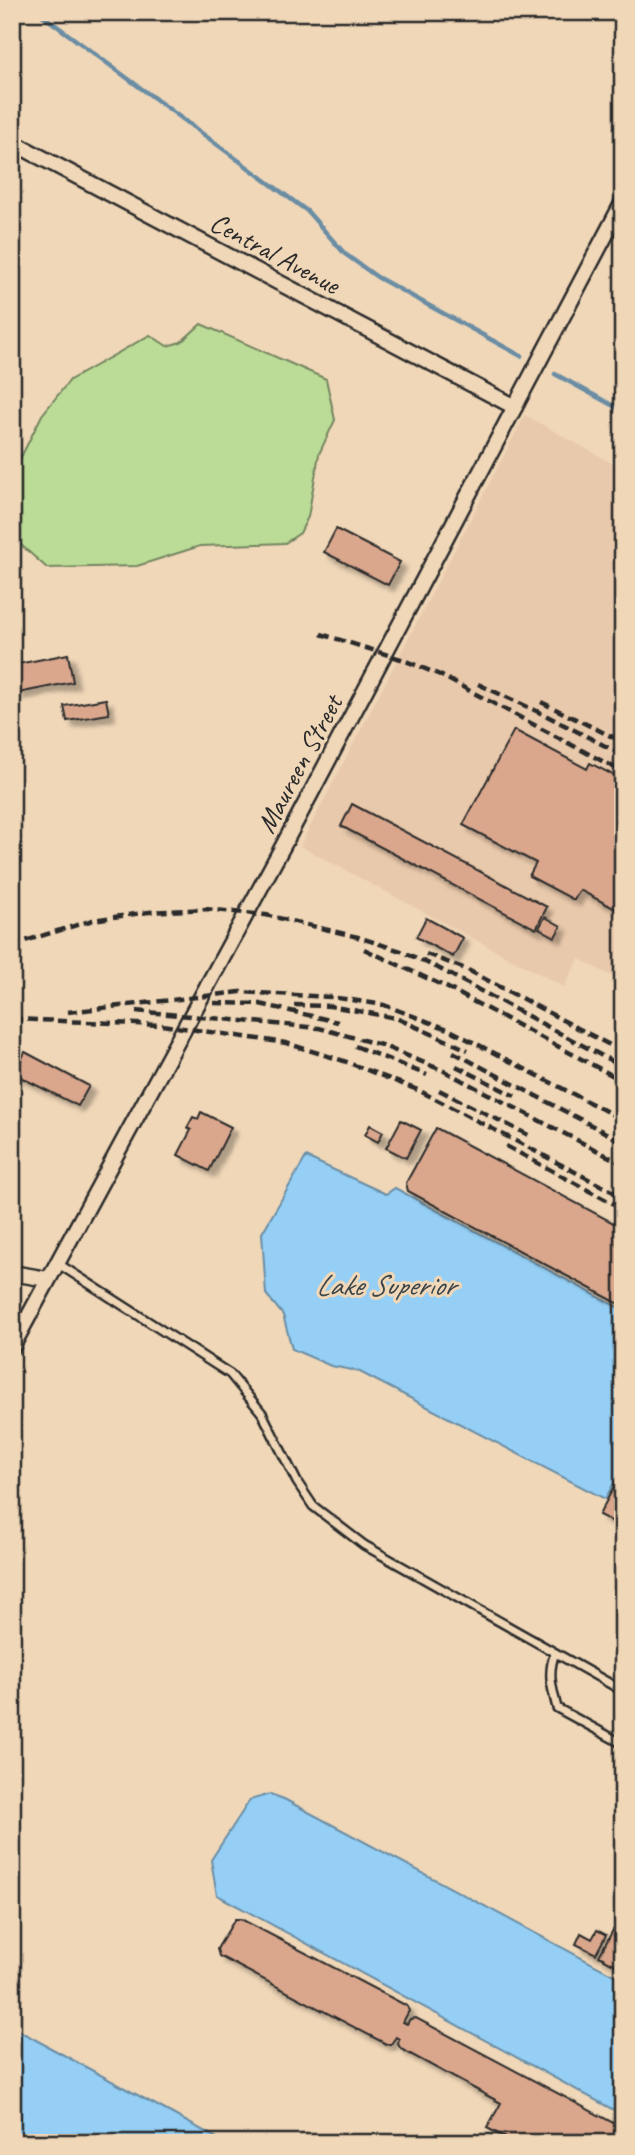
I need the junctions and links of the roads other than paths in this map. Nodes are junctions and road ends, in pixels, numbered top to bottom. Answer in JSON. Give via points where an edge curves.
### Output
{"nodes":[{"id":1,"x":12,"y":142,"type":"edge"},
{"id":2,"x":623,"y":202,"type":"edge"},
{"id":3,"x":515,"y":407,"type":"junction"},
{"id":4,"x":56,"y":1262,"type":"junction"},
{"id":5,"x":12,"y":1273,"type":"edge"},
{"id":6,"x":47,"y":1279,"type":"junction"},
{"id":7,"x":12,"y":1347,"type":"edge"},
{"id":8,"x":555,"y":1653,"type":"junction"},
{"id":9,"x":623,"y":1691,"type":"edge"},
{"id":10,"x":623,"y":1744,"type":"edge"}],
"edges":[{"from":1,"to":3,"type":"street","name":"Central Avenue"},
{"from":2,"to":3,"type":"street","name":"Maureen Street"},
{"from":3,"to":4,"type":"street","name":"Maureen Street","via":[[284,846]]},
{"from":4,"to":6,"type":"street","name":"Maureen Street"},
{"from":4,"to":8,"type":"lane","via":[[230,1374],[262,1413],[313,1506],[338,1527]]},
{"from":5,"to":6,"type":"street"},
{"from":6,"to":7,"type":"street","name":"Maureen Street"},
{"from":8,"to":9,"type":"lane"},
{"from":8,"to":10,"type":"lane","via":[[549,1668],[557,1708]]}]}
